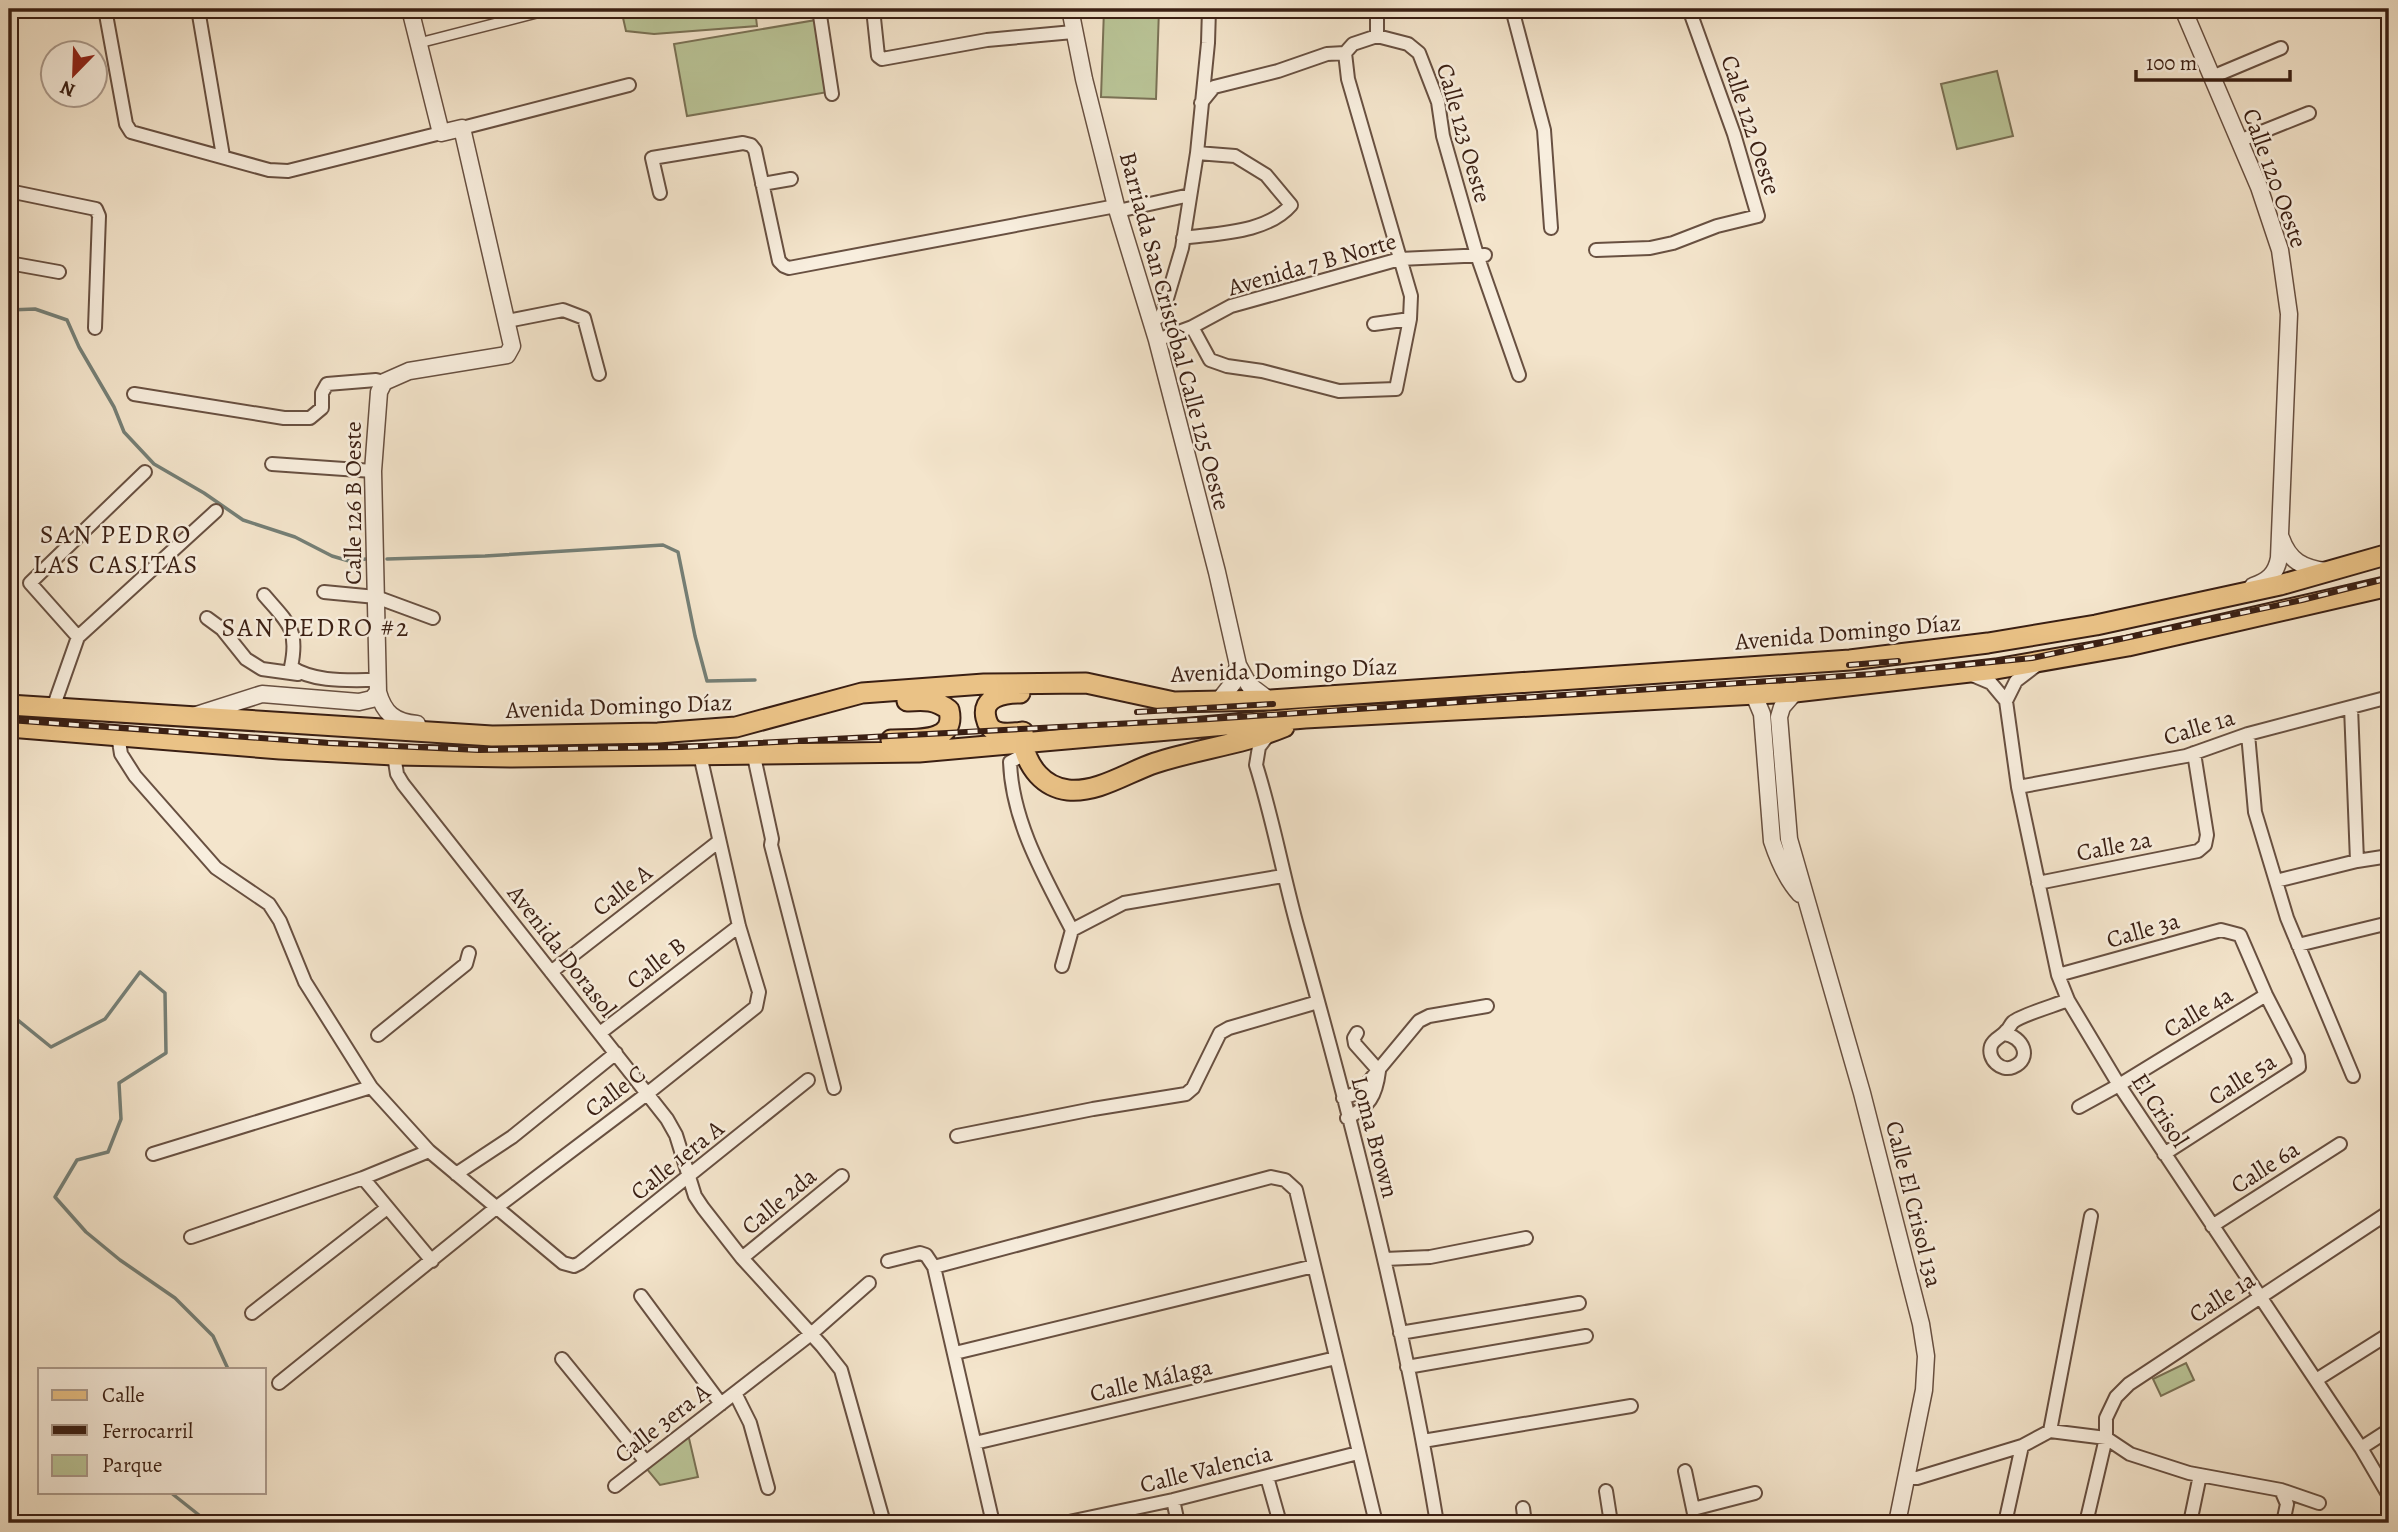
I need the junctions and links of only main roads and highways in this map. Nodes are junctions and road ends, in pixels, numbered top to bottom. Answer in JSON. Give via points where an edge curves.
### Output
{"nodes":[{"id":1,"x":2389,"y":554,"type":"edge"},
{"id":2,"x":2389,"y":586,"type":"edge"},
{"id":3,"x":1126,"y":691,"type":"junction"},
{"id":4,"x":9,"y":705,"type":"edge"},
{"id":5,"x":804,"y":710,"type":"junction"},
{"id":6,"x":1305,"y":718,"type":"junction"},
{"id":7,"x":9,"y":727,"type":"edge"},
{"id":8,"x":1155,"y":730,"type":"junction"},
{"id":9,"x":1024,"y":749,"type":"junction"},
{"id":10,"x":832,"y":751,"type":"junction"}],
"edges":[{"from":1,"to":3,"type":"main road","name":"Avenida Domingo Díaz","via":[[2280,585],[2096,625],[1850,660],[1269,700],[1174,702]]},
{"from":2,"to":6,"type":"main road","name":"Avenida Domingo Díaz","via":[[2128,646],[1958,673],[1754,695]]},
{"from":3,"to":5,"type":"main road","name":"Avenida Domingo Díaz","via":[[1086,683],[984,684],[862,693]]},
{"from":3,"to":8,"type":"main road","via":[[1006,693],[988,703],[984,713],[987,724],[1007,734]]},
{"from":4,"to":5,"type":"main road","name":"Avenida Domingo Díaz","via":[[492,736],[736,727]]},
{"from":5,"to":10,"type":"main road","via":[[930,700],[949,710],[951,719],[941,735],[867,741]]},
{"from":6,"to":8,"type":"main road","name":"Avenida Domingo Díaz"},
{"from":6,"to":9,"type":"main road","via":[[1077,790],[1044,780],[1034,771]]},
{"from":7,"to":10,"type":"main road","name":"Avenida Domingo Díaz","via":[[394,755]]},
{"from":8,"to":9,"type":"main road","name":"Avenida Domingo Díaz"},
{"from":9,"to":10,"type":"main road","name":"Avenida Domingo Díaz"}]}
